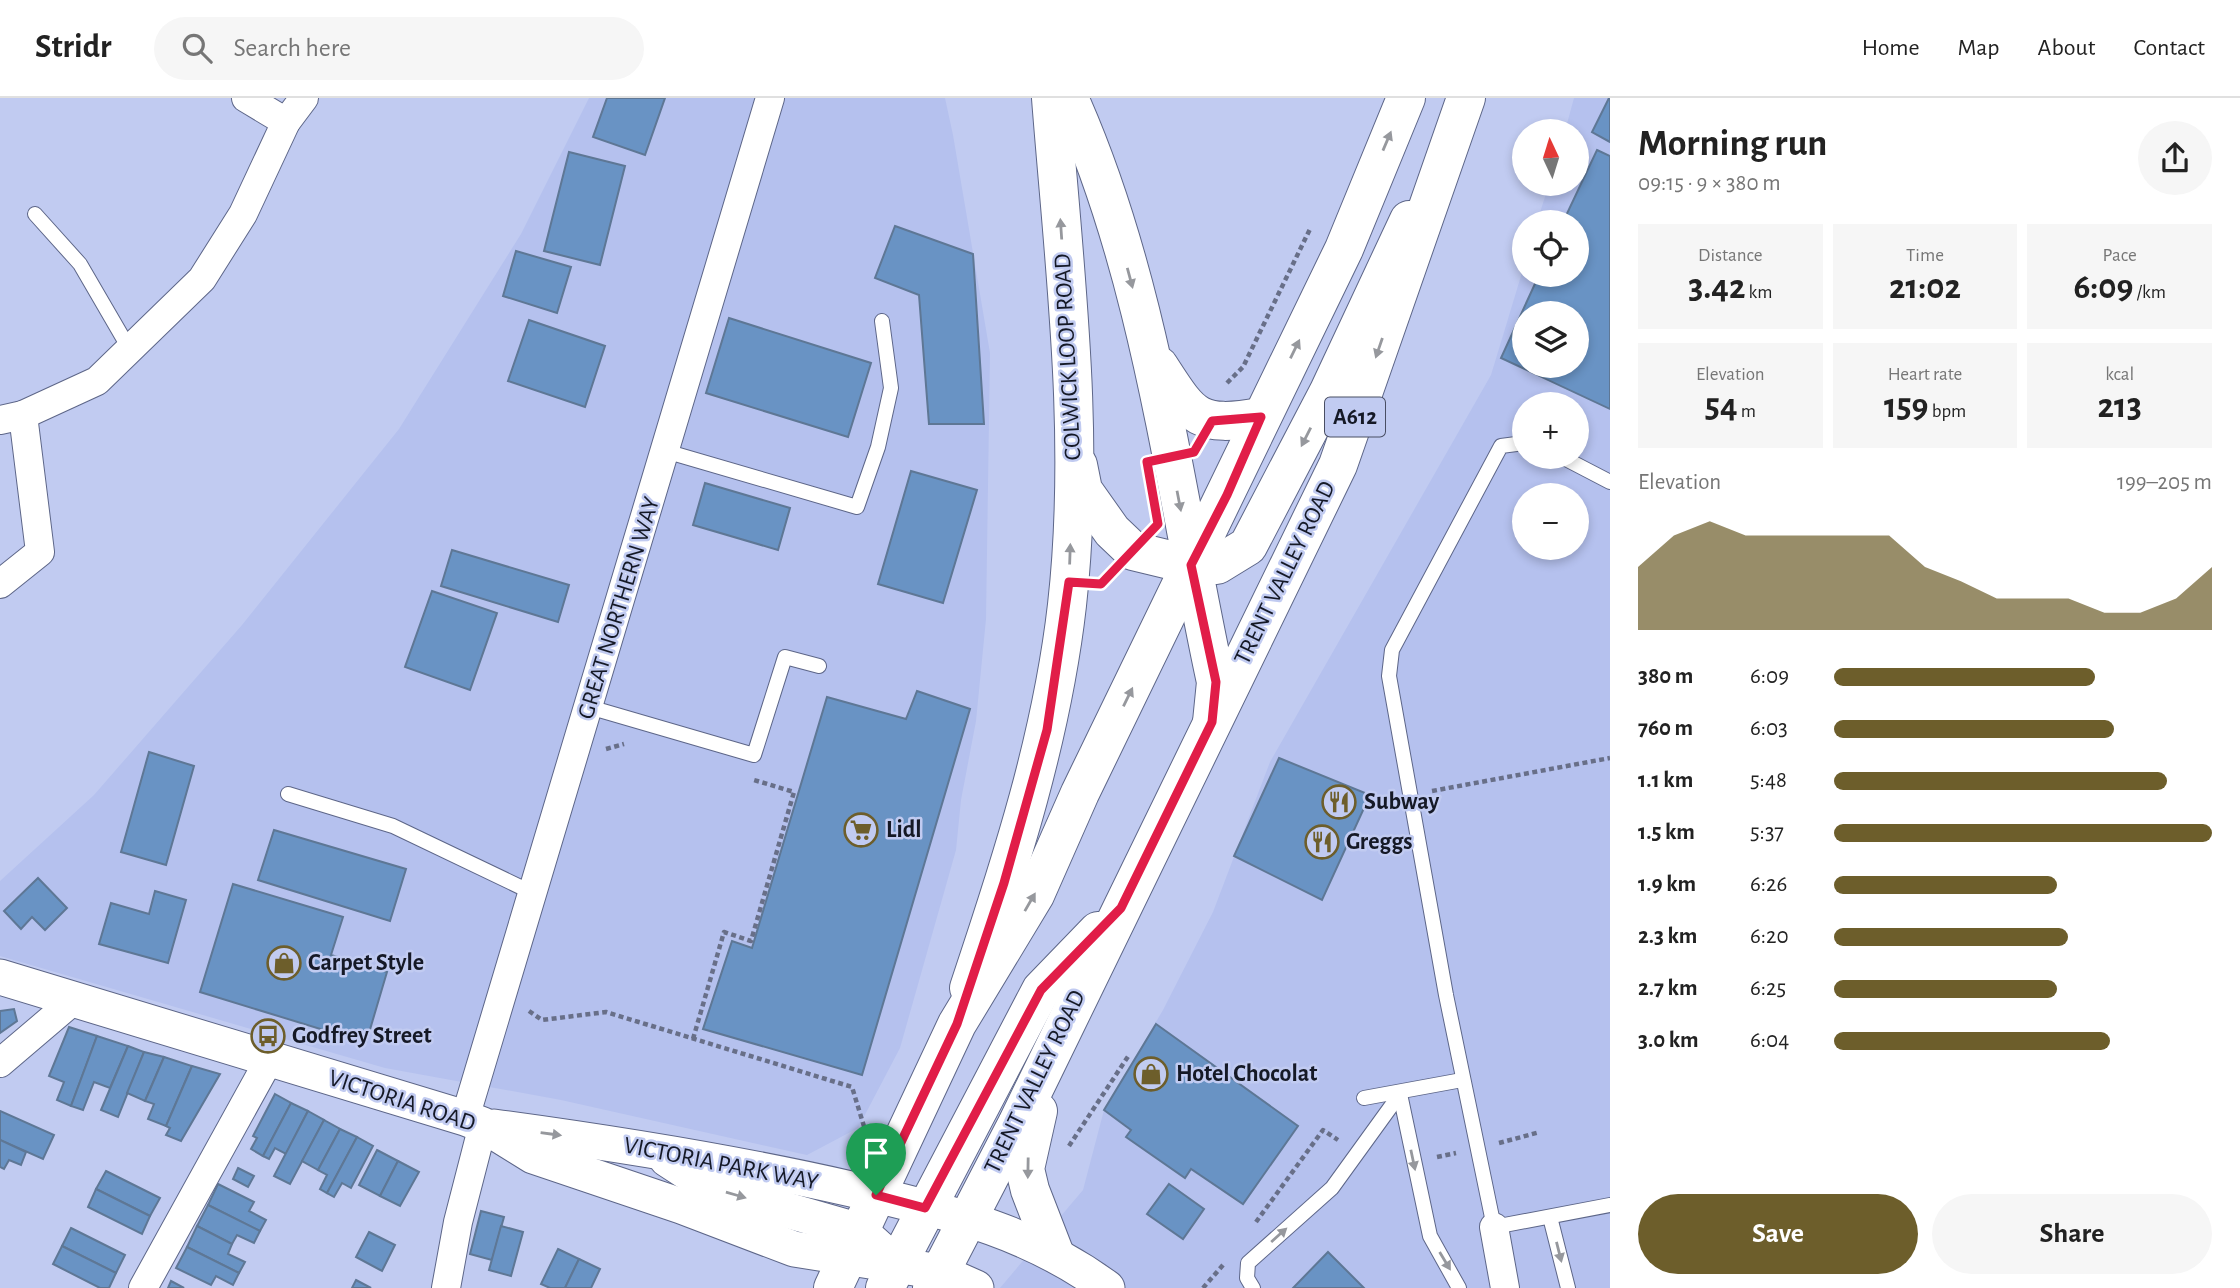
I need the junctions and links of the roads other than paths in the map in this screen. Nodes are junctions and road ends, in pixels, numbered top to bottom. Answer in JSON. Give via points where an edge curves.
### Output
{"nodes":[{"id":1,"x":246,"y":98,"type":"edge"},
{"id":2,"x":304,"y":98,"type":"edge"},
{"id":3,"x":770,"y":98,"type":"edge"},
{"id":4,"x":1051,"y":98,"type":"edge"},
{"id":5,"x":1069,"y":98,"type":"edge"},
{"id":6,"x":1406,"y":98,"type":"edge"},
{"id":7,"x":1464,"y":104,"type":"edge"},
{"id":8,"x":286,"y":122,"type":"junction"},
{"id":9,"x":35,"y":214,"type":"dead end"},
{"id":10,"x":882,"y":321,"type":"dead end"},
{"id":11,"x":130,"y":350,"type":"junction"},
{"id":12,"x":1148,"y":350,"type":"junction"},
{"id":13,"x":11,"y":417,"type":"edge"},
{"id":14,"x":1261,"y":417,"type":"junction"},
{"id":15,"x":1074,"y":445,"type":"junction"},
{"id":16,"x":1512,"y":445,"type":"edge"},
{"id":17,"x":665,"y":451,"type":"junction"},
{"id":18,"x":1585,"y":469,"type":"edge"},
{"id":19,"x":1610,"y":482,"type":"edge"},
{"id":20,"x":1191,"y":565,"type":"junction"},
{"id":21,"x":0,"y":584,"type":"edge"},
{"id":22,"x":819,"y":666,"type":"dead end"},
{"id":23,"x":589,"y":707,"type":"junction"},
{"id":24,"x":1212,"y":722,"type":"junction"},
{"id":25,"x":288,"y":794,"type":"dead end"},
{"id":26,"x":533,"y":893,"type":"junction"},
{"id":27,"x":1121,"y":908,"type":"junction"},
{"id":28,"x":0,"y":977,"type":"edge"},
{"id":29,"x":74,"y":1000,"type":"junction"},
{"id":30,"x":957,"y":1024,"type":"junction"},
{"id":31,"x":1051,"y":1054,"type":"junction"},
{"id":32,"x":269,"y":1059,"type":"junction"},
{"id":33,"x":0,"y":1063,"type":"edge"},
{"id":34,"x":1462,"y":1080,"type":"junction"},
{"id":35,"x":1400,"y":1094,"type":"junction"},
{"id":36,"x":1364,"y":1098,"type":"dead end"},
{"id":37,"x":474,"y":1122,"type":"junction"},
{"id":38,"x":655,"y":1151,"type":"junction"},
{"id":39,"x":876,"y":1195,"type":"junction"},
{"id":40,"x":1610,"y":1205,"type":"edge"},
{"id":41,"x":925,"y":1208,"type":"junction"},
{"id":42,"x":1550,"y":1217,"type":"junction"},
{"id":43,"x":968,"y":1218,"type":"junction"},
{"id":44,"x":1494,"y":1227,"type":"junction"},
{"id":45,"x":1054,"y":1252,"type":"junction"},
{"id":46,"x":847,"y":1259,"type":"edge"},
{"id":47,"x":894,"y":1280,"type":"edge"},
{"id":48,"x":936,"y":1280,"type":"edge"},
{"id":49,"x":143,"y":1288,"type":"edge"},
{"id":50,"x":446,"y":1288,"type":"edge"},
{"id":51,"x":976,"y":1288,"type":"edge"},
{"id":52,"x":1107,"y":1288,"type":"edge"},
{"id":53,"x":1253,"y":1288,"type":"edge"},
{"id":54,"x":1459,"y":1288,"type":"edge"},
{"id":55,"x":1505,"y":1288,"type":"edge"},
{"id":56,"x":1567,"y":1288,"type":"edge"}],
"edges":[{"from":1,"to":8,"type":"street"},
{"from":2,"to":8,"type":"street"},
{"from":3,"to":17,"type":"street","name":"GREAT NORTHERN WAY"},
{"from":15,"to":4,"type":"main road","name":"COLWICK LOOP ROAD","one_way":true,"via":[[1076,413]]},
{"from":5,"to":12,"type":"main road","one_way":true,"via":[[1090,144]]},
{"from":14,"to":6,"type":"main road","one_way":true,"via":[[1344,249]]},
{"from":7,"to":20,"type":"main road","one_way":true,"via":[[1329,391],[1248,546],[1217,565]]},
{"from":7,"to":24,"type":"main road","name":"TRENT VALLEY ROAD","number":"A612","one_way":true,"via":[[1338,465]]},
{"from":8,"to":11,"type":"street","via":[[243,214],[202,279]]},
{"from":9,"to":11,"type":"lane","via":[[80,264]]},
{"from":10,"to":17,"type":"lane","via":[[891,388],[878,447],[857,507]]},
{"from":11,"to":13,"type":"street","via":[[97,380]]},
{"from":12,"to":14,"type":"main road","via":[[1187,409],[1212,421]]},
{"from":12,"to":20,"type":"main road","one_way":true},
{"from":13,"to":21,"type":"street","via":[[40,552]]},
{"from":14,"to":20,"type":"main road"},
{"from":15,"to":20,"type":"main road","via":[[1083,490],[1112,531],[1133,551]]},
{"from":30,"to":15,"type":"main road","name":"COLWICK LOOP ROAD","one_way":true,"via":[[1004,883],[1047,730],[1067,605]]},
{"from":16,"to":34,"type":"lane","via":[[1501,446],[1392,650],[1389,676]]},
{"from":17,"to":23,"type":"street","name":"GREAT NORTHERN WAY"},
{"from":18,"to":19,"type":"lane"},
{"from":20,"to":24,"type":"main road","via":[[1216,682]]},
{"from":30,"to":20,"type":"main road","one_way":true,"via":[[1035,894]]},
{"from":22,"to":23,"type":"lane","via":[[785,657],[754,755]]},
{"from":23,"to":26,"type":"street","name":"GREAT NORTHERN WAY"},
{"from":24,"to":27,"type":"main road","name":"TRENT VALLEY ROAD","number":"A612"},
{"from":25,"to":26,"type":"lane","via":[[393,826]]},
{"from":26,"to":37,"type":"street","name":"GREAT NORTHERN WAY"},
{"from":27,"to":31,"type":"main road","name":"TRENT VALLEY ROAD","number":"A612"},
{"from":27,"to":41,"type":"main road","via":[[1041,990]]},
{"from":28,"to":29,"type":"street","name":"VICTORIA ROAD"},
{"from":29,"to":32,"type":"street","name":"VICTORIA ROAD"},
{"from":29,"to":33,"type":"street"},
{"from":30,"to":39,"type":"main road","name":"COLWICK LOOP ROAD"},
{"from":31,"to":43,"type":"main road","name":"TRENT VALLEY ROAD","number":"A612"},
{"from":31,"to":45,"type":"main road","one_way":true,"via":[[1025,1169]]},
{"from":32,"to":37,"type":"street","name":"VICTORIA ROAD"},
{"from":32,"to":49,"type":"street"},
{"from":34,"to":35,"type":"lane"},
{"from":34,"to":44,"type":"lane"},
{"from":35,"to":36,"type":"lane"},
{"from":53,"to":35,"type":"lane","one_way":true,"via":[[1247,1278],[1248,1263],[1332,1188]]},
{"from":35,"to":54,"type":"lane","one_way":true,"via":[[1430,1236]]},
{"from":37,"to":38,"type":"street","name":"VICTORIA PARK WAY","one_way":true},
{"from":37,"to":46,"type":"street","name":"VICTORIA ROAD","via":[[533,1156],[794,1249]]},
{"from":37,"to":50,"type":"street","name":"GREAT NORTHERN WAY"},
{"from":38,"to":39,"type":"street","name":"VICTORIA PARK WAY"},
{"from":38,"to":46,"type":"street","one_way":true,"via":[[713,1189]]},
{"from":39,"to":41,"type":"street","name":"VICTORIA PARK WAY"},
{"from":39,"to":46,"type":"main road","name":"COLWICK LOOP ROAD"},
{"from":40,"to":42,"type":"lane"},
{"from":41,"to":43,"type":"street","name":"VICTORIA PARK WAY"},
{"from":41,"to":47,"type":"main road"},
{"from":42,"to":44,"type":"lane"},
{"from":42,"to":56,"type":"lane","one_way":true},
{"from":43,"to":45,"type":"street","name":"VICTORIA PARK WAY"},
{"from":43,"to":48,"type":"main road","number":"A612"},
{"from":44,"to":55,"type":"street"},
{"from":45,"to":52,"type":"street","name":"VICTORIA PARK WAY"},
{"from":46,"to":47,"type":"street"},
{"from":47,"to":48,"type":"street"},
{"from":48,"to":51,"type":"street"}]}
